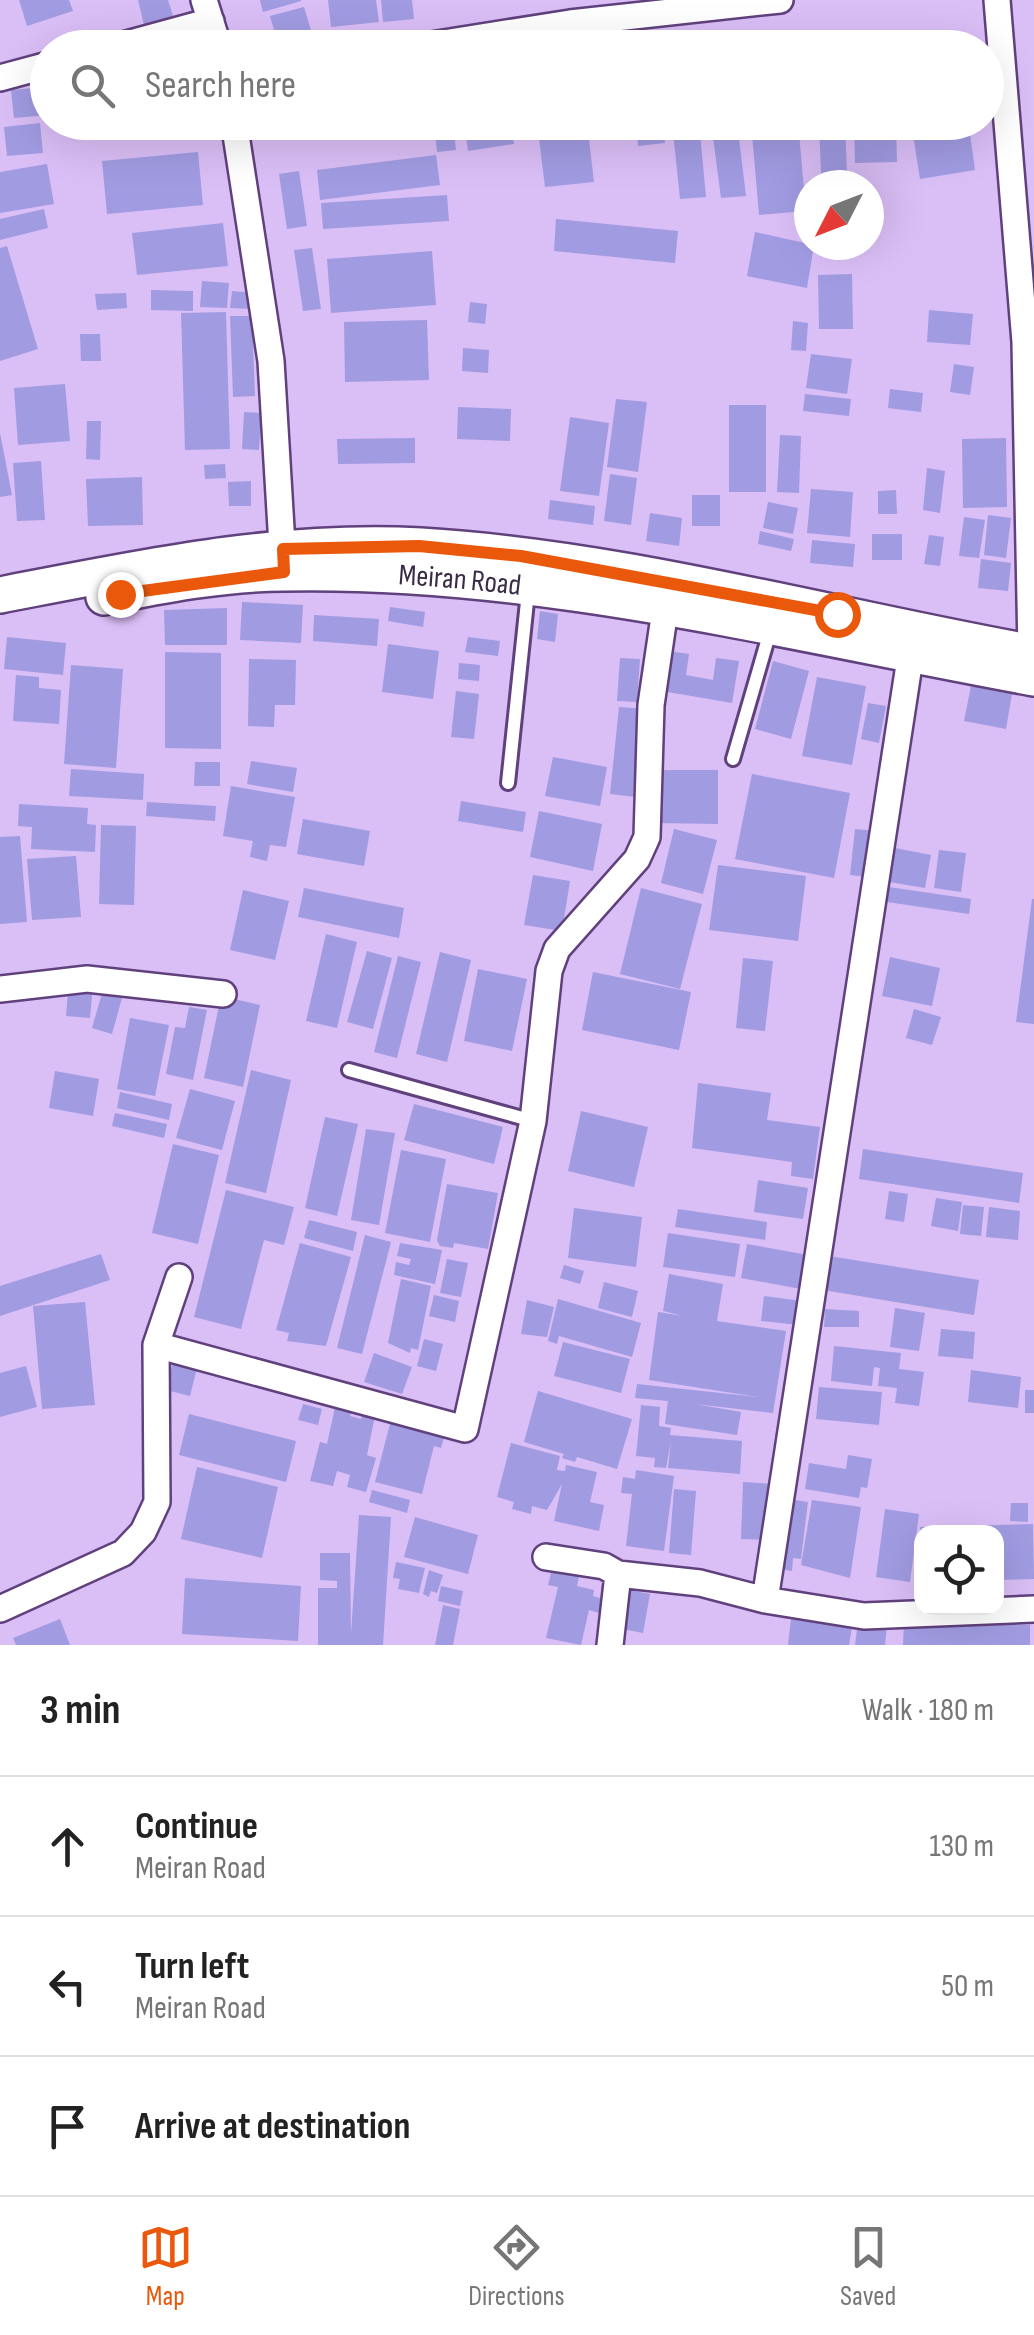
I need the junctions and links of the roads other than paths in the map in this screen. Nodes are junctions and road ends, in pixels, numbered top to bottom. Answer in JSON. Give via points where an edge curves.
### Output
{"nodes":[{"id":1,"x":780,"y":0,"type":"edge"},
{"id":2,"x":997,"y":0,"type":"edge"},
{"id":3,"x":208,"y":10,"type":"edge"},
{"id":4,"x":568,"y":12,"type":"edge"},
{"id":5,"x":157,"y":30,"type":"edge"},
{"id":6,"x":490,"y":30,"type":"edge"},
{"id":7,"x":999,"y":30,"type":"edge"},
{"id":8,"x":30,"y":70,"type":"edge"},
{"id":9,"x":0,"y":78,"type":"edge"},
{"id":10,"x":1004,"y":86,"type":"edge"},
{"id":11,"x":237,"y":140,"type":"edge"},
{"id":12,"x":283,"y":561,"type":"junction"},
{"id":13,"x":418,"y":562,"type":"junction"},
{"id":14,"x":528,"y":588,"type":"junction"},
{"id":15,"x":0,"y":595,"type":"edge"},
{"id":16,"x":664,"y":610,"type":"junction"},
{"id":17,"x":0,"y":618,"type":"edge"},
{"id":18,"x":772,"y":626,"type":"junction"},
{"id":19,"x":911,"y":652,"type":"junction"},
{"id":20,"x":1033,"y":661,"type":"edge"},
{"id":21,"x":733,"y":759,"type":"dead end"},
{"id":22,"x":508,"y":783,"type":"dead end"},
{"id":23,"x":0,"y":989,"type":"edge"},
{"id":24,"x":223,"y":994,"type":"dead end"},
{"id":25,"x":349,"y":1070,"type":"dead end"},
{"id":26,"x":533,"y":1121,"type":"junction"},
{"id":27,"x":179,"y":1277,"type":"dead end"},
{"id":28,"x":156,"y":1345,"type":"junction"},
{"id":29,"x":546,"y":1557,"type":"dead end"},
{"id":30,"x":618,"y":1574,"type":"junction"},
{"id":31,"x":766,"y":1600,"type":"junction"},
{"id":32,"x":1034,"y":1608,"type":"edge"},
{"id":33,"x":0,"y":1609,"type":"edge"},
{"id":34,"x":610,"y":1645,"type":"edge"}],
"edges":[{"from":1,"to":4,"type":"street"},
{"from":2,"to":7,"type":"street"},
{"from":3,"to":5,"type":"street"},
{"from":4,"to":6,"type":"street"},
{"from":8,"to":9,"type":"street"},
{"from":10,"to":20,"type":"street","via":[[1025,342]]},
{"from":11,"to":12,"type":"street","via":[[271,361]]},
{"from":12,"to":13,"type":"main road","name":"Meiran Road"},
{"from":12,"to":15,"type":"main road","name":"Meiran Road","via":[[165,561]]},
{"from":12,"to":17,"type":"main road","name":"Meiran Road"},
{"from":13,"to":14,"type":"main road","name":"Meiran Road"},
{"from":13,"to":20,"type":"main road","name":"Meiran Road","via":[[521,556],[674,582]]},
{"from":14,"to":16,"type":"main road","name":"Meiran Road"},
{"from":14,"to":22,"type":"lane"},
{"from":16,"to":18,"type":"main road","name":"Meiran Road"},
{"from":16,"to":26,"type":"street","via":[[651,705],[647,837],[637,859],[557,948]]},
{"from":18,"to":19,"type":"main road","name":"Meiran Road"},
{"from":18,"to":21,"type":"lane"},
{"from":19,"to":20,"type":"main road","name":"Meiran Road"},
{"from":19,"to":31,"type":"street"},
{"from":23,"to":24,"type":"street","via":[[86,979]]},
{"from":25,"to":26,"type":"lane"},
{"from":26,"to":28,"type":"street","via":[[465,1429]]},
{"from":27,"to":28,"type":"street"},
{"from":28,"to":33,"type":"street","via":[[157,1502],[142,1532],[123,1553]]},
{"from":29,"to":30,"type":"street"},
{"from":30,"to":31,"type":"street","via":[[700,1583]]},
{"from":30,"to":34,"type":"street"},
{"from":31,"to":32,"type":"street","via":[[882,1617]]}]}
